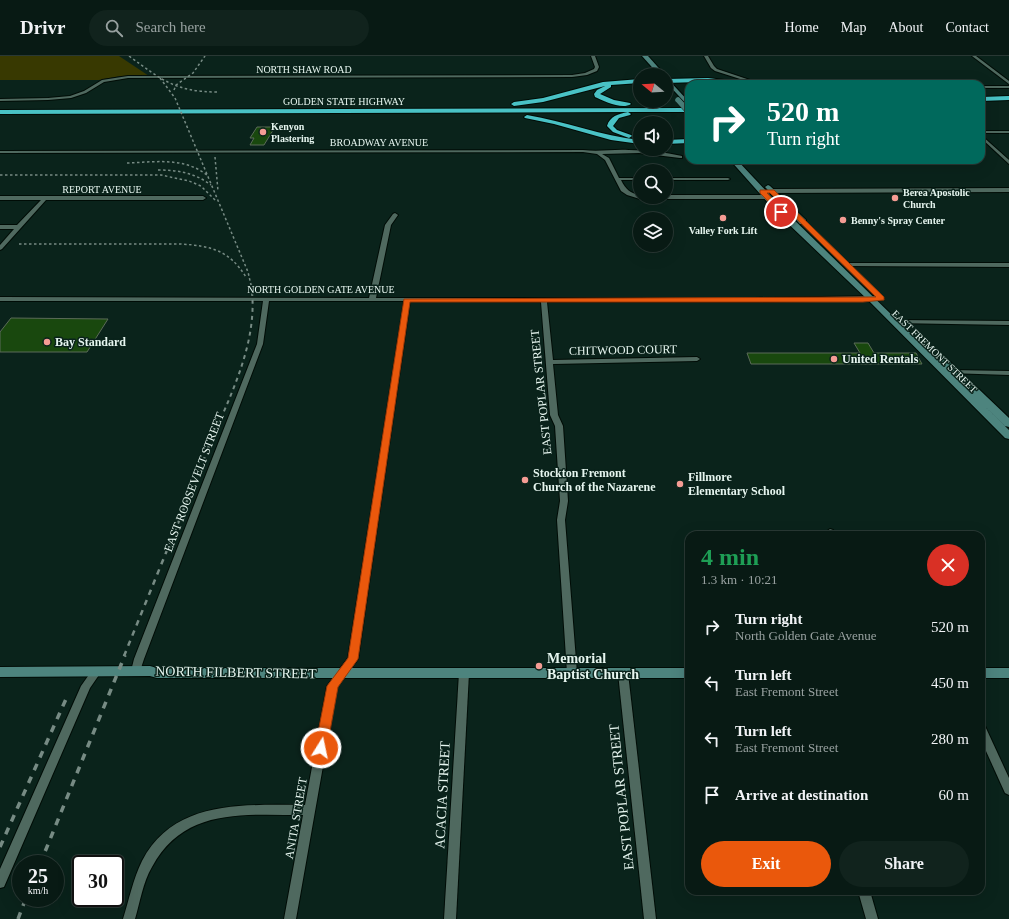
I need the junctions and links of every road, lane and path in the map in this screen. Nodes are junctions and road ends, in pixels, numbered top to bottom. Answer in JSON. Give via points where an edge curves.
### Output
{"nodes":[{"id":1,"x":593,"y":56,"type":"edge"},
{"id":2,"x":645,"y":56,"type":"edge"},
{"id":3,"x":706,"y":56,"type":"edge"},
{"id":4,"x":974,"y":56,"type":"edge"},
{"id":5,"x":639,"y":59,"type":"dead end"},
{"id":6,"x":646,"y":68,"type":"edge"},
{"id":7,"x":656,"y":68,"type":"edge"},
{"id":8,"x":715,"y":80,"type":"edge"},
{"id":9,"x":747,"y":80,"type":"edge"},
{"id":10,"x":673,"y":81,"type":"edge"},
{"id":11,"x":633,"y":83,"type":"edge"},
{"id":12,"x":1009,"y":83,"type":"edge"},
{"id":13,"x":633,"y":84,"type":"edge"},
{"id":14,"x":985,"y":87,"type":"edge"},
{"id":15,"x":1009,"y":87,"type":"edge"},
{"id":16,"x":673,"y":89,"type":"edge"},
{"id":17,"x":673,"y":95,"type":"edge"},
{"id":18,"x":1009,"y":98,"type":"edge"},
{"id":19,"x":985,"y":99,"type":"edge"},
{"id":20,"x":0,"y":100,"type":"edge"},
{"id":21,"x":1009,"y":101,"type":"edge"},
{"id":22,"x":985,"y":102,"type":"edge"},
{"id":23,"x":633,"y":103,"type":"edge"},
{"id":24,"x":685,"y":103,"type":"edge"},
{"id":25,"x":685,"y":105,"type":"edge"},
{"id":26,"x":1009,"y":105,"type":"edge"},
{"id":27,"x":673,"y":106,"type":"edge"},
{"id":28,"x":985,"y":106,"type":"edge"},
{"id":29,"x":430,"y":107,"type":"junction"},
{"id":30,"x":685,"y":107,"type":"edge"},
{"id":31,"x":685,"y":107,"type":"edge"},
{"id":32,"x":685,"y":107,"type":"edge"},
{"id":33,"x":685,"y":107,"type":"edge"},
{"id":34,"x":0,"y":108,"type":"edge"},
{"id":35,"x":380,"y":111,"type":"junction"},
{"id":36,"x":0,"y":112,"type":"edge"},
{"id":37,"x":985,"y":132,"type":"edge"},
{"id":38,"x":1009,"y":132,"type":"edge"},
{"id":39,"x":633,"y":137,"type":"edge"},
{"id":40,"x":685,"y":137,"type":"edge"},
{"id":41,"x":673,"y":138,"type":"edge"},
{"id":42,"x":985,"y":140,"type":"edge"},
{"id":43,"x":633,"y":141,"type":"edge"},
{"id":44,"x":685,"y":141,"type":"edge"},
{"id":45,"x":673,"y":142,"type":"edge"},
{"id":46,"x":0,"y":152,"type":"edge"},
{"id":47,"x":598,"y":153,"type":"junction"},
{"id":48,"x":680,"y":157,"type":"dead end"},
{"id":49,"x":1009,"y":163,"type":"edge"},
{"id":50,"x":737,"y":164,"type":"edge"},
{"id":51,"x":745,"y":164,"type":"edge"},
{"id":52,"x":617,"y":179,"type":"junction"},
{"id":53,"x":633,"y":179,"type":"edge"},
{"id":54,"x":673,"y":179,"type":"edge"},
{"id":55,"x":728,"y":179,"type":"dead end"},
{"id":56,"x":1009,"y":190,"type":"edge"},
{"id":57,"x":767,"y":193,"type":"junction"},
{"id":58,"x":633,"y":194,"type":"edge"},
{"id":59,"x":673,"y":196,"type":"edge"},
{"id":60,"x":0,"y":198,"type":"edge"},
{"id":61,"x":45,"y":198,"type":"junction"},
{"id":62,"x":203,"y":198,"type":"dead end"},
{"id":63,"x":395,"y":215,"type":"dead end"},
{"id":64,"x":0,"y":227,"type":"edge"},
{"id":65,"x":19,"y":227,"type":"junction"},
{"id":66,"x":0,"y":248,"type":"edge"},
{"id":67,"x":847,"y":265,"type":"junction"},
{"id":68,"x":1009,"y":265,"type":"edge"},
{"id":69,"x":881,"y":298,"type":"junction"},
{"id":70,"x":0,"y":299,"type":"edge"},
{"id":71,"x":266,"y":299,"type":"junction"},
{"id":72,"x":544,"y":299,"type":"junction"},
{"id":73,"x":872,"y":299,"type":"junction"},
{"id":74,"x":372,"y":300,"type":"junction"},
{"id":75,"x":407,"y":300,"type":"junction"},
{"id":76,"x":895,"y":322,"type":"junction"},
{"id":77,"x":906,"y":322,"type":"junction"},
{"id":78,"x":1009,"y":323,"type":"edge"},
{"id":79,"x":697,"y":359,"type":"dead end"},
{"id":80,"x":549,"y":362,"type":"junction"},
{"id":81,"x":944,"y":372,"type":"junction"},
{"id":82,"x":956,"y":372,"type":"junction"},
{"id":83,"x":1009,"y":373,"type":"edge"},
{"id":84,"x":1009,"y":424,"type":"edge"},
{"id":85,"x":1009,"y":436,"type":"edge"},
{"id":86,"x":136,"y":671,"type":"junction"},
{"id":87,"x":0,"y":672,"type":"edge"},
{"id":88,"x":96,"y":672,"type":"junction"},
{"id":89,"x":342,"y":673,"type":"junction"},
{"id":90,"x":464,"y":673,"type":"junction"},
{"id":91,"x":572,"y":673,"type":"junction"},
{"id":92,"x":623,"y":673,"type":"junction"},
{"id":93,"x":685,"y":673,"type":"edge"},
{"id":94,"x":985,"y":673,"type":"edge"},
{"id":95,"x":1009,"y":673,"type":"edge"},
{"id":96,"x":985,"y":738,"type":"edge"},
{"id":97,"x":1009,"y":790,"type":"edge"},
{"id":98,"x":310,"y":810,"type":"junction"},
{"id":99,"x":0,"y":883,"type":"edge"},
{"id":100,"x":865,"y":895,"type":"edge"},
{"id":101,"x":129,"y":919,"type":"edge"},
{"id":102,"x":290,"y":919,"type":"edge"},
{"id":103,"x":450,"y":919,"type":"edge"},
{"id":104,"x":650,"y":919,"type":"edge"},
{"id":105,"x":872,"y":919,"type":"edge"}],
"edges":[{"from":1,"to":20,"type":"street","name":"NORTH SHAW ROAD","via":[[596,70],[572,76],[128,77],[101,82],[72,97]]},
{"from":2,"to":7,"type":"main road"},
{"from":3,"to":9,"type":"street","via":[[716,70]]},
{"from":4,"to":12,"type":"street"},
{"from":5,"to":6,"type":"main road"},
{"from":8,"to":10,"type":"highway"},
{"from":11,"to":29,"type":"highway","via":[[603,84],[527,103]]},
{"from":13,"to":23,"type":"highway","via":[[608,87],[599,91],[597,96],[613,102]]},
{"from":14,"to":15,"type":"street"},
{"from":16,"to":24,"type":"main road"},
{"from":17,"to":25,"type":"main road","bridge":true},
{"from":18,"to":19,"type":"highway"},
{"from":21,"to":22,"type":"highway"},
{"from":26,"to":28,"type":"highway"},
{"from":27,"to":30,"type":"highway"},
{"from":29,"to":31,"type":"highway","name":"GOLDEN STATE HIGHWAY"},
{"from":29,"to":34,"type":"highway","name":"GOLDEN STATE HIGHWAY"},
{"from":32,"to":35,"type":"highway","name":"GOLDEN STATE HIGHWAY"},
{"from":33,"to":39,"type":"highway","via":[[630,114],[616,117],[611,121],[610,126],[615,131]]},
{"from":35,"to":36,"type":"highway","name":"GOLDEN STATE HIGHWAY"},
{"from":35,"to":43,"type":"highway","via":[[528,117]]},
{"from":37,"to":38,"type":"street"},
{"from":40,"to":41,"type":"highway"},
{"from":42,"to":49,"type":"street"},
{"from":44,"to":45,"type":"highway"},
{"from":46,"to":47,"type":"street","name":"BROADWAY AVENUE"},
{"from":47,"to":48,"type":"street","name":"BROADWAY AVENUE","via":[[646,152]]},
{"from":47,"to":52,"type":"street","via":[[607,159]]},
{"from":50,"to":57,"type":"main road","name":"EAST FREMONT STREET"},
{"from":51,"to":57,"type":"main road","name":"EAST FREMONT STREET"},
{"from":52,"to":53,"type":"street"},
{"from":52,"to":58,"type":"street","via":[[625,191]]},
{"from":54,"to":55,"type":"street"},
{"from":56,"to":57,"type":"street"},
{"from":57,"to":59,"type":"street"},
{"from":57,"to":67,"type":"main road","name":"EAST FREMONT STREET"},
{"from":57,"to":73,"type":"main road","name":"EAST FREMONT STREET","via":[[797,227]]},
{"from":60,"to":61,"type":"street","name":"REPORT AVENUE"},
{"from":61,"to":62,"type":"street","name":"REPORT AVENUE"},
{"from":61,"to":65,"type":"street"},
{"from":63,"to":74,"type":"street","via":[[388,225]]},
{"from":64,"to":65,"type":"street"},
{"from":65,"to":66,"type":"street"},
{"from":67,"to":68,"type":"street"},
{"from":67,"to":69,"type":"main road","name":"EAST FREMONT STREET"},
{"from":69,"to":73,"type":"street","name":"NORTH GOLDEN GATE AVENUE"},
{"from":69,"to":77,"type":"main road","name":"EAST FREMONT STREET"},
{"from":70,"to":71,"type":"street","name":"NORTH GOLDEN GATE AVENUE"},
{"from":71,"to":74,"type":"street","name":"NORTH GOLDEN GATE AVENUE"},
{"from":71,"to":86,"type":"street","name":"EAST ROOSEVELT STREET","via":[[260,344]]},
{"from":72,"to":73,"type":"street","name":"NORTH GOLDEN GATE AVENUE"},
{"from":72,"to":75,"type":"street","name":"NORTH GOLDEN GATE AVENUE"},
{"from":72,"to":80,"type":"street","name":"EAST POPLAR STREET"},
{"from":73,"to":76,"type":"main road","name":"EAST FREMONT STREET"},
{"from":74,"to":75,"type":"street","name":"NORTH GOLDEN GATE AVENUE"},
{"from":75,"to":89,"type":"street","name":"ANITA STREET","via":[[353,659]]},
{"from":76,"to":77,"type":"street"},
{"from":76,"to":81,"type":"main road","name":"EAST FREMONT STREET"},
{"from":77,"to":78,"type":"street"},
{"from":77,"to":82,"type":"main road","name":"EAST FREMONT STREET"},
{"from":79,"to":80,"type":"street","name":"CHITWOOD COURT"},
{"from":80,"to":91,"type":"street","name":"EAST POPLAR STREET","via":[[554,415],[559,426],[564,501],[561,520]]},
{"from":81,"to":82,"type":"street"},
{"from":81,"to":85,"type":"main road","name":"EAST FREMONT STREET"},
{"from":82,"to":83,"type":"street"},
{"from":82,"to":84,"type":"main road","name":"EAST FREMONT STREET"},
{"from":86,"to":88,"type":"main road","name":"NORTH FILBERT STREET"},
{"from":86,"to":89,"type":"main road","name":"NORTH FILBERT STREET"},
{"from":87,"to":88,"type":"main road","name":"NORTH FILBERT STREET"},
{"from":88,"to":99,"type":"street","via":[[86,686],[50,765]]},
{"from":89,"to":90,"type":"main road","name":"NORTH FILBERT STREET"},
{"from":89,"to":98,"type":"street","name":"ANITA STREET","via":[[332,686]]},
{"from":90,"to":91,"type":"main road","name":"NORTH FILBERT STREET"},
{"from":90,"to":103,"type":"street","name":"ACACIA STREET"},
{"from":91,"to":92,"type":"main road","name":"NORTH FILBERT STREET"},
{"from":92,"to":93,"type":"main road","name":"NORTH FILBERT STREET"},
{"from":92,"to":104,"type":"street","name":"EAST POPLAR STREET"},
{"from":94,"to":95,"type":"main road"},
{"from":96,"to":97,"type":"street"},
{"from":98,"to":101,"type":"street","via":[[222,812],[204,816],[181,827],[162,843],[147,863]]},
{"from":98,"to":102,"type":"street","name":"ANITA STREET"},
{"from":100,"to":105,"type":"street"}]}
